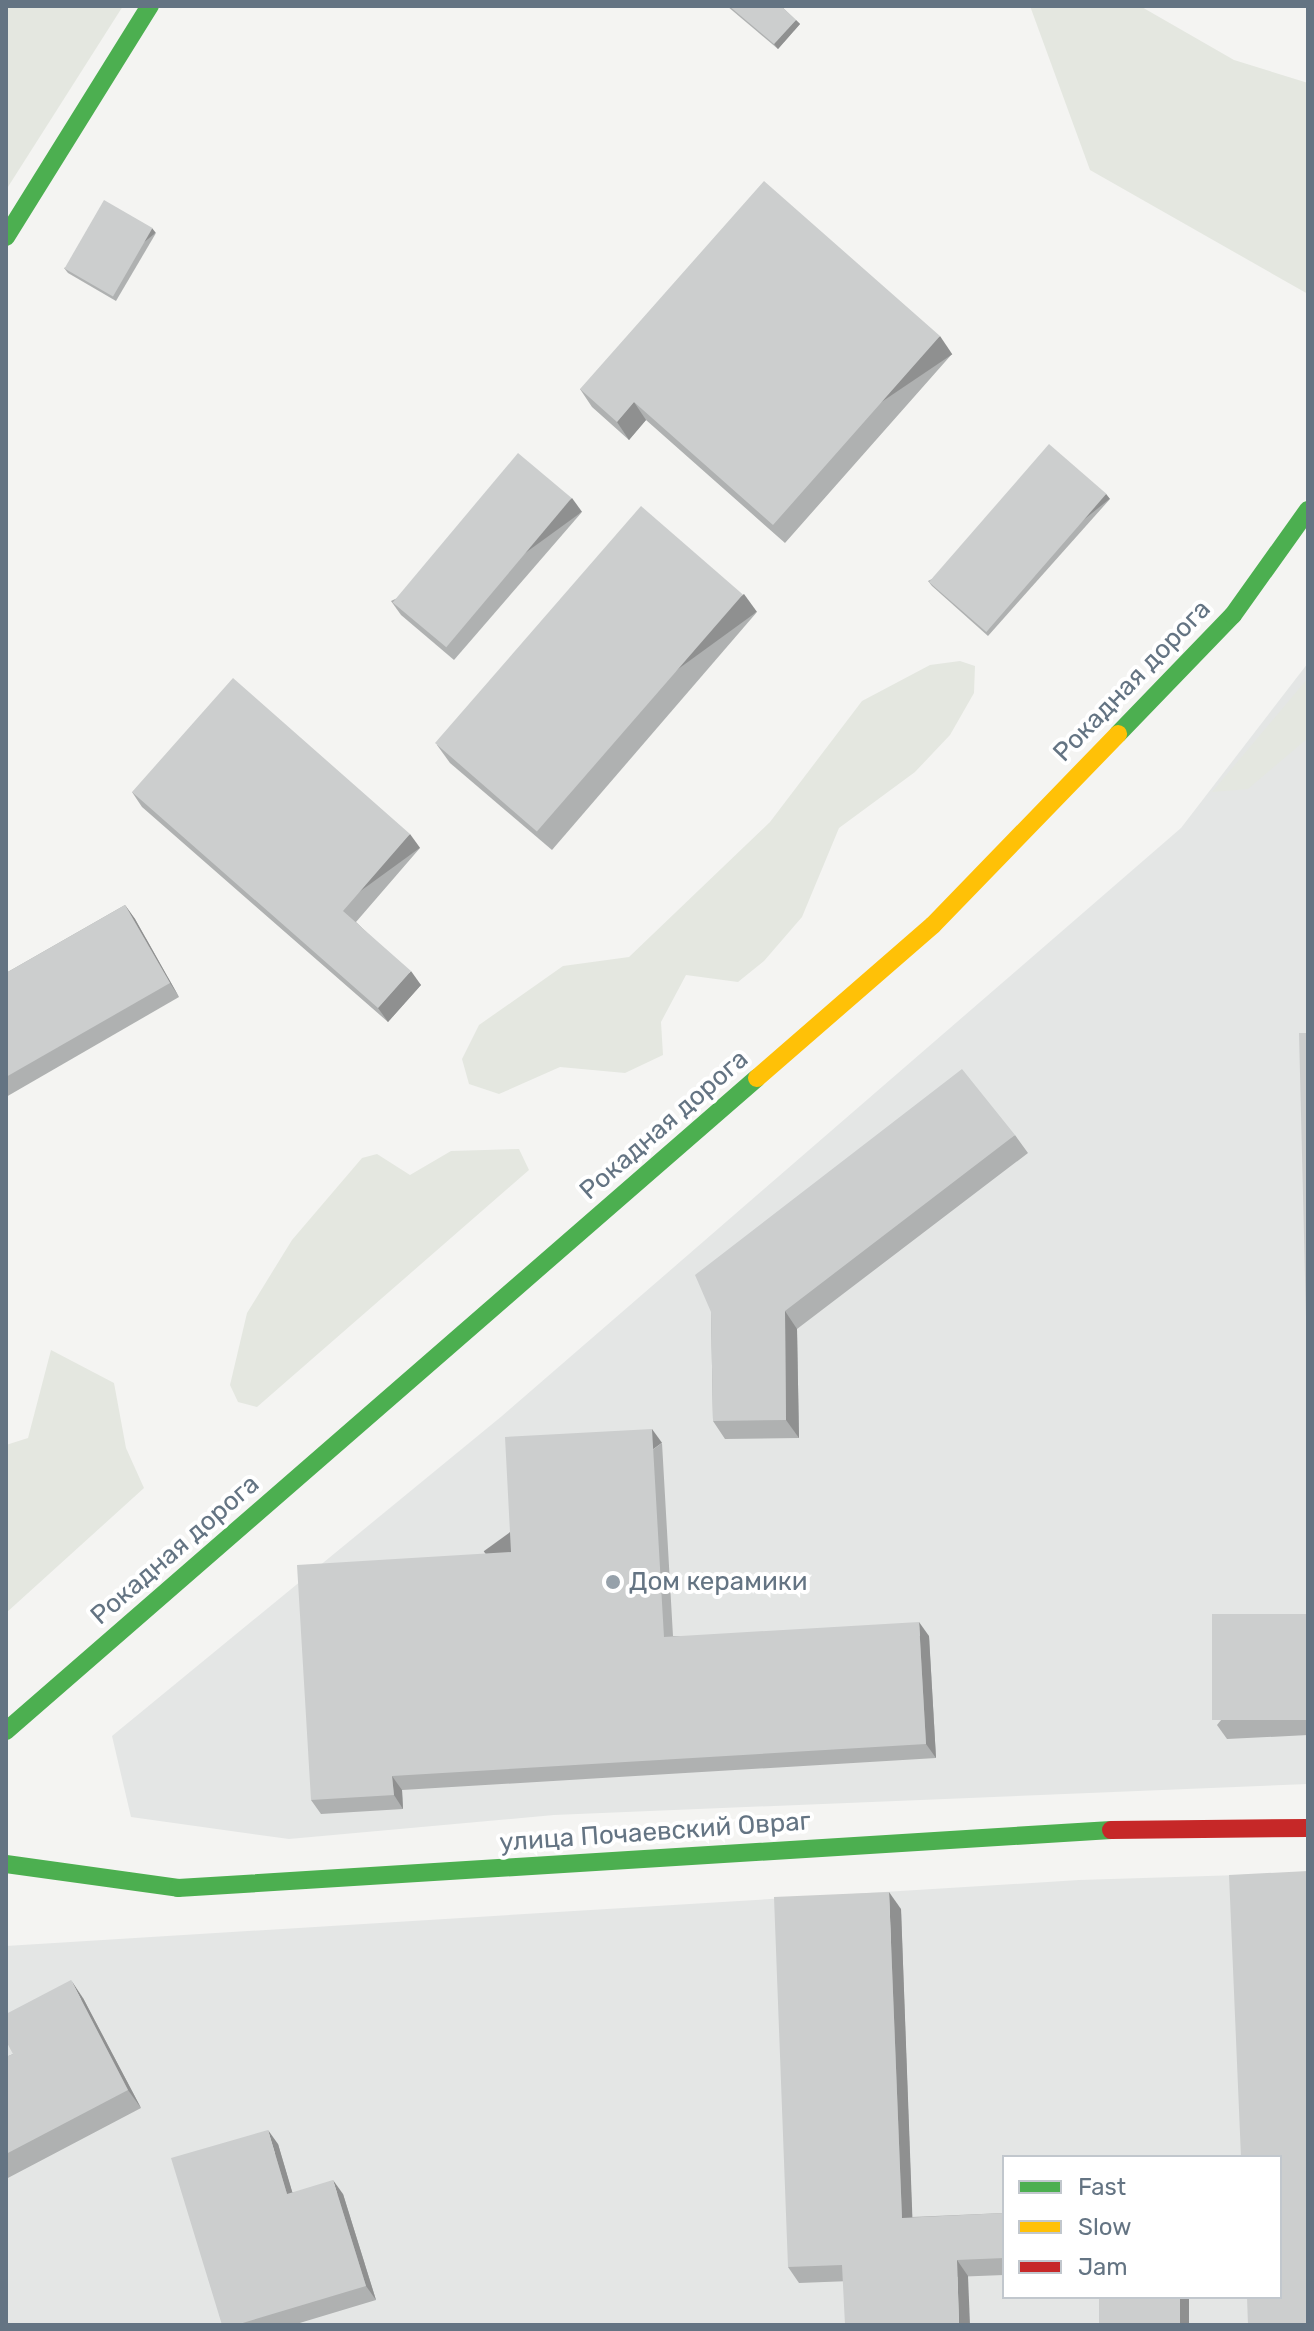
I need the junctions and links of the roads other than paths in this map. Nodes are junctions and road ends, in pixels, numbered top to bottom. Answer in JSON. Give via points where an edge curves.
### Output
{"nodes":[{"id":1,"x":150,"y":6,"type":"edge"},
{"id":2,"x":6,"y":237,"type":"edge"},
{"id":3,"x":1308,"y":510,"type":"edge"},
{"id":4,"x":6,"y":1731,"type":"edge"},
{"id":5,"x":1308,"y":1828,"type":"edge"},
{"id":6,"x":6,"y":1864,"type":"edge"}],
"edges":[{"from":1,"to":2,"type":"main road"},
{"from":3,"to":4,"type":"main road","name":"Рокадная дорога","via":[[1233,615],[933,925]]},
{"from":5,"to":6,"type":"main road","name":"улица Почаевский Овраг","via":[[1097,1830],[178,1888]]}]}
